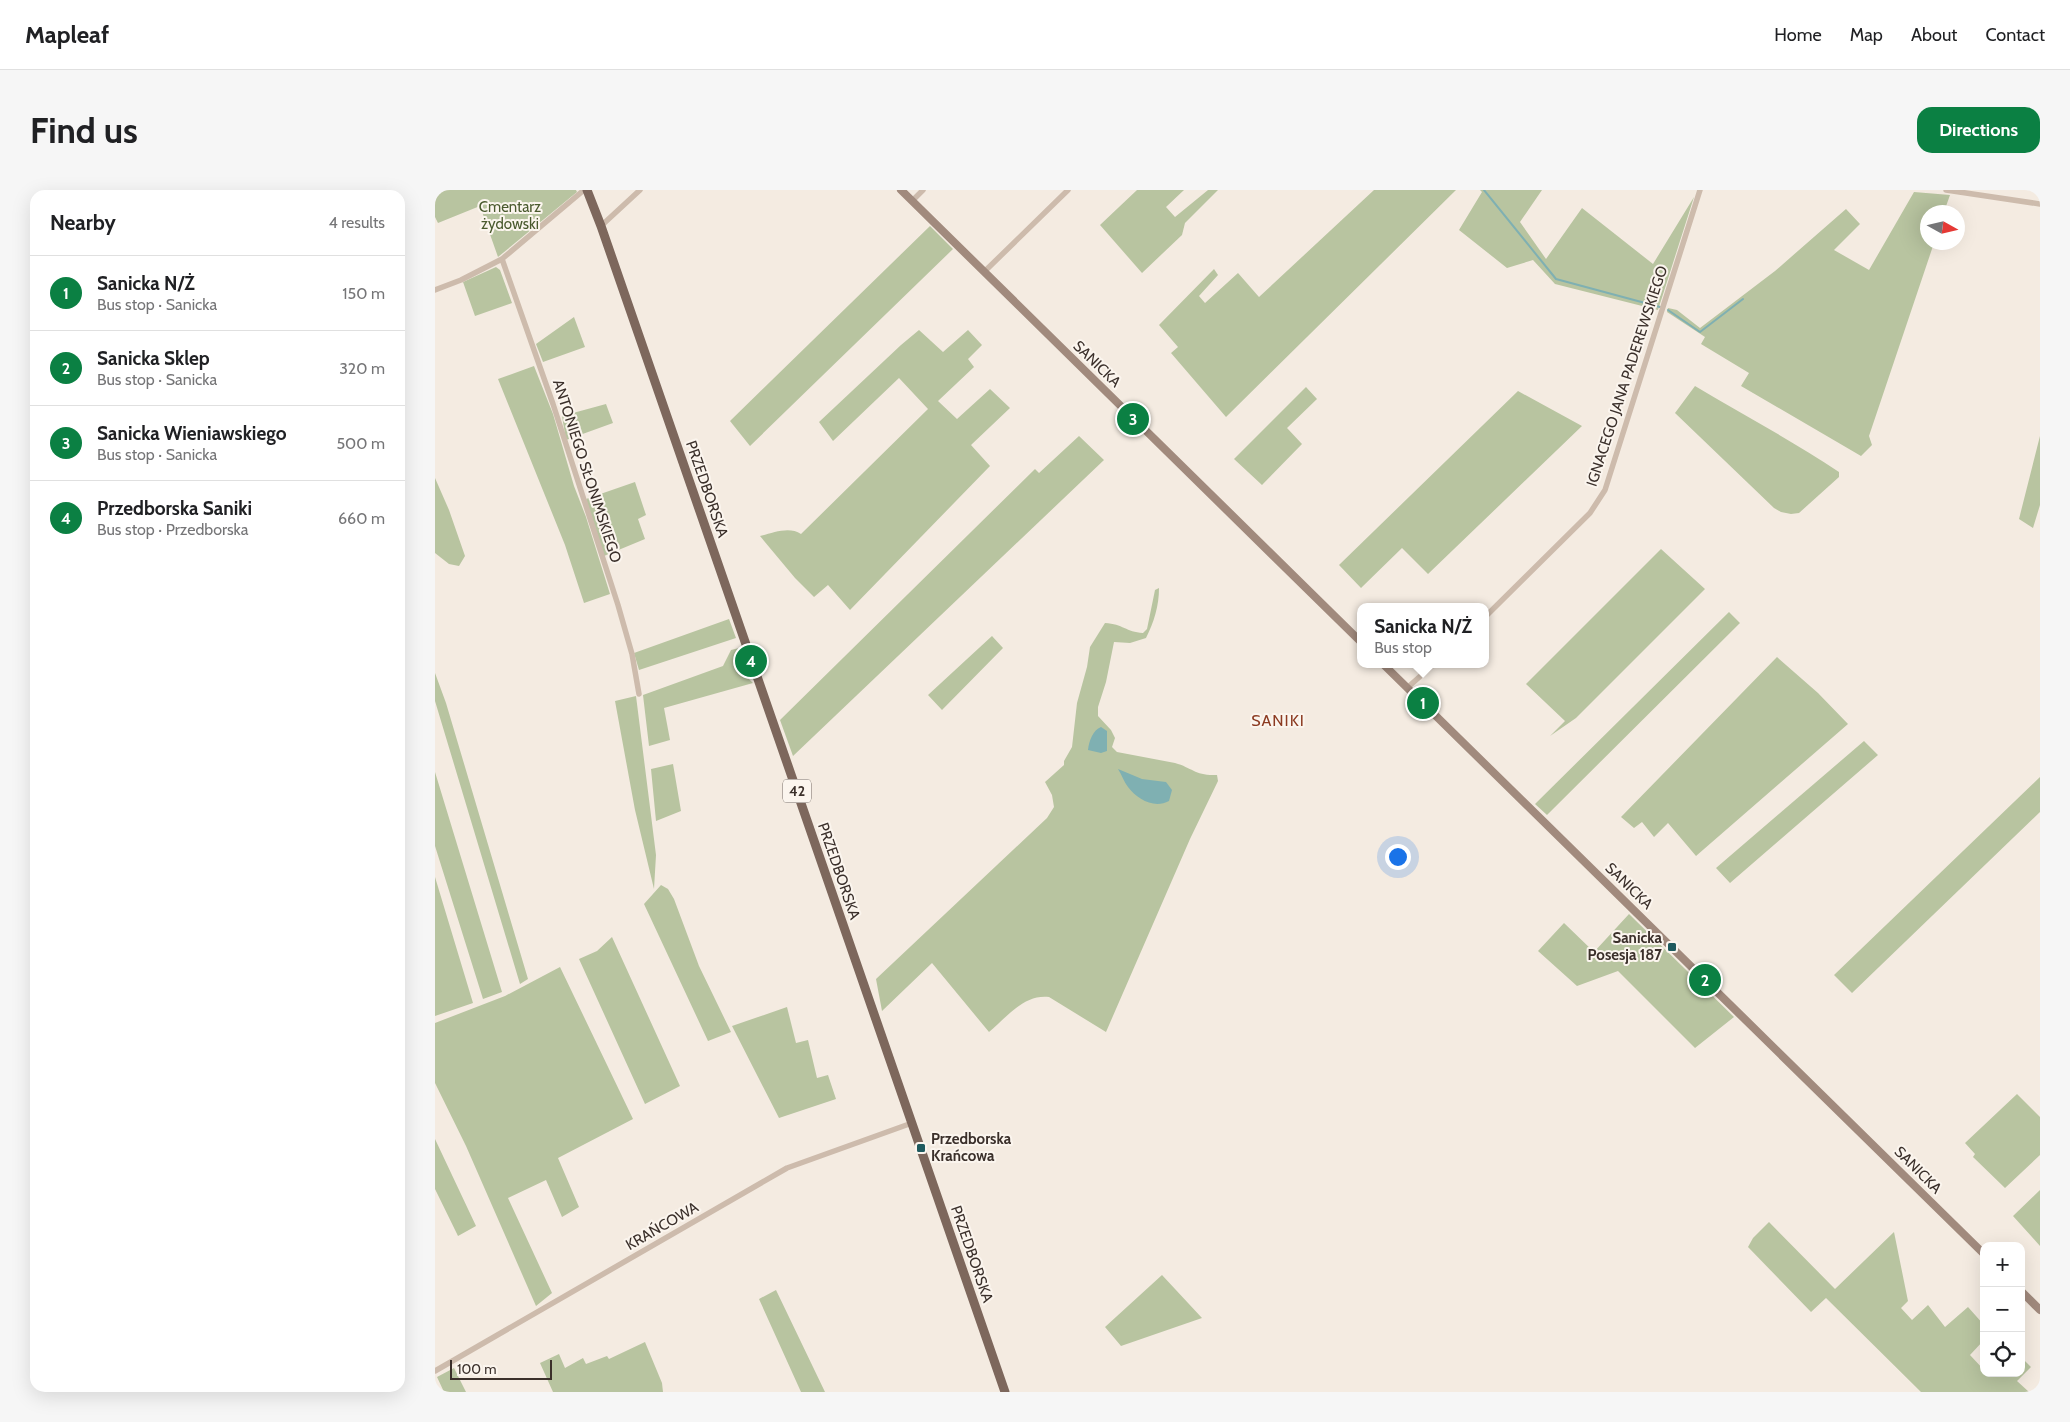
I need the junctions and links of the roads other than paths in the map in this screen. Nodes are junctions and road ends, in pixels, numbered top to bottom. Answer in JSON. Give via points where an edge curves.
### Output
{"nodes":[{"id":1,"x":585,"y":190,"type":"edge"},
{"id":2,"x":640,"y":190,"type":"edge"},
{"id":3,"x":901,"y":190,"type":"edge"},
{"id":4,"x":923,"y":190,"type":"edge"},
{"id":5,"x":1068,"y":190,"type":"edge"},
{"id":6,"x":1700,"y":190,"type":"edge"},
{"id":7,"x":1946,"y":190,"type":"edge"},
{"id":8,"x":912,"y":201,"type":"junction"},
{"id":9,"x":2040,"y":204,"type":"edge"},
{"id":10,"x":601,"y":226,"type":"junction"},
{"id":11,"x":502,"y":259,"type":"junction"},
{"id":12,"x":984,"y":272,"type":"junction"},
{"id":13,"x":435,"y":290,"type":"edge"},
{"id":14,"x":1489,"y":613,"type":"edge"},
{"id":15,"x":1357,"y":638,"type":"edge"},
{"id":16,"x":1387,"y":668,"type":"edge"},
{"id":17,"x":1430,"y":668,"type":"edge"},
{"id":18,"x":1407,"y":688,"type":"junction"},
{"id":19,"x":639,"y":694,"type":"dead end"},
{"id":20,"x":912,"y":1123,"type":"junction"},
{"id":21,"x":1980,"y":1250,"type":"edge"},
{"id":22,"x":2025,"y":1295,"type":"edge"},
{"id":23,"x":2040,"y":1310,"type":"edge"},
{"id":24,"x":435,"y":1371,"type":"edge"},
{"id":25,"x":1005,"y":1392,"type":"edge"}],
"edges":[{"from":1,"to":10,"type":"main road","name":"PRZEDBORSKA","number":"42"},
{"from":1,"to":11,"type":"street"},
{"from":2,"to":10,"type":"street"},
{"from":3,"to":8,"type":"street","name":"SANICKA"},
{"from":4,"to":8,"type":"street"},
{"from":5,"to":12,"type":"street"},
{"from":6,"to":14,"type":"street","name":"IGNACEGO JANA PADEREWSKIEGO","via":[[1605,490],[1590,513]]},
{"from":7,"to":9,"type":"street"},
{"from":8,"to":12,"type":"street","name":"SANICKA"},
{"from":10,"to":20,"type":"main road","name":"PRZEDBORSKA","number":"42"},
{"from":11,"to":13,"type":"street"},
{"from":11,"to":19,"type":"street","name":"ANTONIEGO SŁONIMSKIEGO","via":[[618,605]]},
{"from":12,"to":15,"type":"street","name":"SANICKA"},
{"from":16,"to":18,"type":"street","name":"SANICKA"},
{"from":17,"to":18,"type":"street"},
{"from":18,"to":21,"type":"street","name":"SANICKA"},
{"from":20,"to":24,"type":"street","name":"KRAŃCOWA","via":[[787,1168]]},
{"from":20,"to":25,"type":"main road","name":"PRZEDBORSKA","number":"42"},
{"from":22,"to":23,"type":"street"}]}
